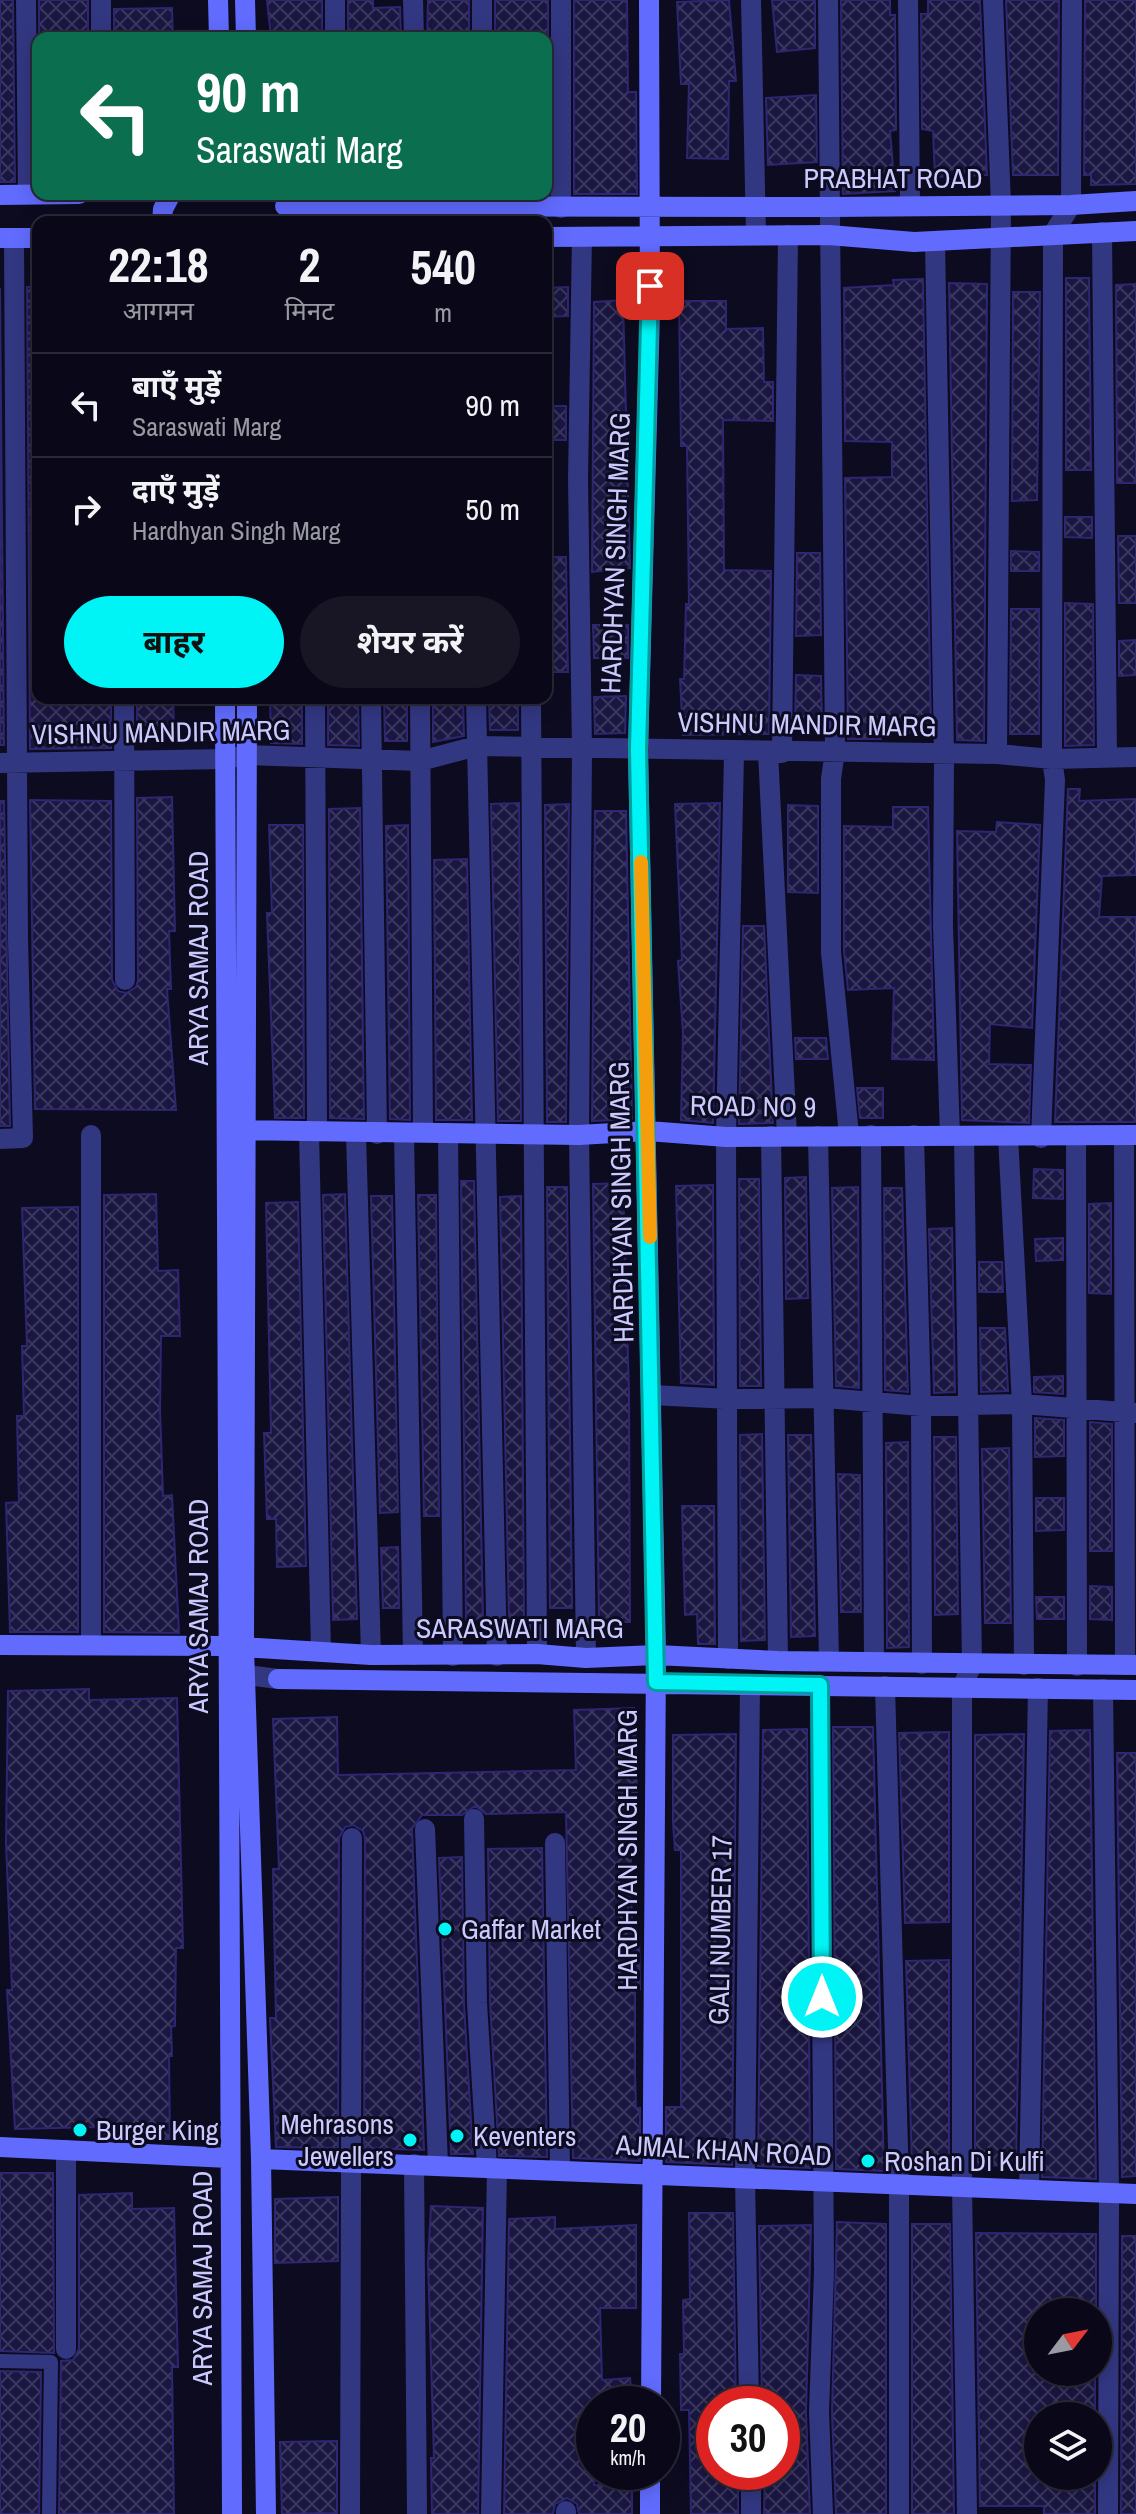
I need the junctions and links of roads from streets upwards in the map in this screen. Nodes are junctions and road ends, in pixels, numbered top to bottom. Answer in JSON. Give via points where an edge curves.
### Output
{"nodes":[{"id":1,"x":26,"y":0,"type":"edge"},
{"id":2,"x":101,"y":0,"type":"edge"},
{"id":3,"x":218,"y":0,"type":"edge"},
{"id":4,"x":245,"y":0,"type":"edge"},
{"id":5,"x":335,"y":0,"type":"edge"},
{"id":6,"x":413,"y":0,"type":"edge"},
{"id":7,"x":482,"y":0,"type":"edge"},
{"id":8,"x":561,"y":0,"type":"edge"},
{"id":9,"x":649,"y":0,"type":"edge"},
{"id":10,"x":751,"y":0,"type":"edge"},
{"id":11,"x":828,"y":0,"type":"edge"},
{"id":12,"x":908,"y":0,"type":"edge"},
{"id":13,"x":993,"y":0,"type":"edge"},
{"id":14,"x":1072,"y":0,"type":"edge"},
{"id":15,"x":101,"y":32,"type":"edge"},
{"id":16,"x":219,"y":32,"type":"edge"},
{"id":17,"x":246,"y":32,"type":"edge"},
{"id":18,"x":335,"y":32,"type":"edge"},
{"id":19,"x":414,"y":32,"type":"edge"},
{"id":20,"x":482,"y":32,"type":"edge"},
{"id":21,"x":28,"y":194,"type":"junction"},
{"id":22,"x":32,"y":194,"type":"edge"},
{"id":23,"x":0,"y":195,"type":"edge"},
{"id":24,"x":336,"y":200,"type":"edge"},
{"id":25,"x":483,"y":201,"type":"edge"},
{"id":26,"x":1136,"y":201,"type":"edge"},
{"id":27,"x":910,"y":204,"type":"junction"},
{"id":28,"x":754,"y":205,"type":"junction"},
{"id":29,"x":1001,"y":205,"type":"junction"},
{"id":30,"x":1071,"y":205,"type":"junction"},
{"id":31,"x":284,"y":207,"type":"edge"},
{"id":32,"x":650,"y":207,"type":"junction"},
{"id":33,"x":829,"y":207,"type":"junction"},
{"id":34,"x":417,"y":208,"type":"edge"},
{"id":35,"x":561,"y":208,"type":"junction"},
{"id":36,"x":1136,"y":231,"type":"edge"},
{"id":37,"x":1102,"y":232,"type":"junction"},
{"id":38,"x":1053,"y":234,"type":"junction"},
{"id":39,"x":651,"y":235,"type":"junction"},
{"id":40,"x":756,"y":235,"type":"junction"},
{"id":41,"x":788,"y":235,"type":"junction"},
{"id":42,"x":829,"y":235,"type":"junction"},
{"id":43,"x":552,"y":237,"type":"edge"},
{"id":44,"x":582,"y":237,"type":"junction"},
{"id":45,"x":7,"y":238,"type":"edge"},
{"id":46,"x":32,"y":238,"type":"edge"},
{"id":47,"x":998,"y":238,"type":"junction"},
{"id":48,"x":935,"y":241,"type":"junction"},
{"id":49,"x":124,"y":704,"type":"edge"},
{"id":50,"x":225,"y":704,"type":"edge"},
{"id":51,"x":247,"y":704,"type":"edge"},
{"id":52,"x":315,"y":704,"type":"edge"},
{"id":53,"x":371,"y":704,"type":"edge"},
{"id":54,"x":420,"y":704,"type":"edge"},
{"id":55,"x":476,"y":704,"type":"edge"},
{"id":56,"x":531,"y":704,"type":"edge"},
{"id":57,"x":477,"y":746,"type":"junction"},
{"id":58,"x":530,"y":749,"type":"junction"},
{"id":59,"x":582,"y":749,"type":"junction"},
{"id":60,"x":638,"y":750,"type":"junction"},
{"id":61,"x":835,"y":751,"type":"junction"},
{"id":62,"x":734,"y":753,"type":"junction"},
{"id":63,"x":775,"y":753,"type":"junction"},
{"id":64,"x":944,"y":754,"type":"junction"},
{"id":65,"x":997,"y":754,"type":"junction"},
{"id":66,"x":247,"y":755,"type":"junction"},
{"id":67,"x":1136,"y":757,"type":"edge"},
{"id":68,"x":1107,"y":758,"type":"junction"},
{"id":69,"x":226,"y":759,"type":"junction"},
{"id":70,"x":315,"y":759,"type":"junction"},
{"id":71,"x":1052,"y":759,"type":"junction"},
{"id":72,"x":372,"y":760,"type":"junction"},
{"id":73,"x":420,"y":761,"type":"junction"},
{"id":74,"x":9,"y":762,"type":"edge"},
{"id":75,"x":124,"y":762,"type":"junction"},
{"id":76,"x":125,"y":980,"type":"dead end"},
{"id":77,"x":225,"y":1130,"type":"junction"},
{"id":78,"x":248,"y":1130,"type":"junction"},
{"id":79,"x":648,"y":1131,"type":"junction"},
{"id":80,"x":313,"y":1132,"type":"junction"},
{"id":81,"x":414,"y":1132,"type":"junction"},
{"id":82,"x":448,"y":1133,"type":"junction"},
{"id":83,"x":486,"y":1133,"type":"junction"},
{"id":84,"x":356,"y":1134,"type":"junction"},
{"id":85,"x":377,"y":1134,"type":"junction"},
{"id":86,"x":534,"y":1134,"type":"junction"},
{"id":87,"x":91,"y":1135,"type":"dead end"},
{"id":88,"x":579,"y":1135,"type":"junction"},
{"id":89,"x":849,"y":1135,"type":"junction"},
{"id":90,"x":871,"y":1135,"type":"junction"},
{"id":91,"x":914,"y":1135,"type":"junction"},
{"id":92,"x":1130,"y":1135,"type":"edge"},
{"id":93,"x":779,"y":1136,"type":"junction"},
{"id":94,"x":818,"y":1136,"type":"junction"},
{"id":95,"x":957,"y":1136,"type":"junction"},
{"id":96,"x":1008,"y":1136,"type":"junction"},
{"id":97,"x":726,"y":1137,"type":"junction"},
{"id":98,"x":1041,"y":1138,"type":"junction"},
{"id":99,"x":1076,"y":1138,"type":"junction"},
{"id":100,"x":0,"y":1139,"type":"edge"},
{"id":101,"x":652,"y":1395,"type":"junction"},
{"id":102,"x":776,"y":1398,"type":"junction"},
{"id":103,"x":826,"y":1398,"type":"junction"},
{"id":104,"x":729,"y":1399,"type":"junction"},
{"id":105,"x":871,"y":1403,"type":"junction"},
{"id":106,"x":1022,"y":1404,"type":"junction"},
{"id":107,"x":969,"y":1405,"type":"junction"},
{"id":108,"x":921,"y":1406,"type":"junction"},
{"id":109,"x":1076,"y":1408,"type":"junction"},
{"id":110,"x":1131,"y":1413,"type":"edge"},
{"id":111,"x":0,"y":1645,"type":"edge"},
{"id":112,"x":91,"y":1645,"type":"junction"},
{"id":113,"x":235,"y":1647,"type":"junction"},
{"id":114,"x":321,"y":1652,"type":"junction"},
{"id":115,"x":537,"y":1654,"type":"junction"},
{"id":116,"x":371,"y":1655,"type":"junction"},
{"id":117,"x":413,"y":1655,"type":"junction"},
{"id":118,"x":656,"y":1655,"type":"junction"},
{"id":119,"x":453,"y":1656,"type":"junction"},
{"id":120,"x":497,"y":1656,"type":"junction"},
{"id":121,"x":586,"y":1658,"type":"junction"},
{"id":122,"x":728,"y":1659,"type":"junction"},
{"id":123,"x":778,"y":1661,"type":"junction"},
{"id":124,"x":829,"y":1661,"type":"junction"},
{"id":125,"x":874,"y":1661,"type":"junction"},
{"id":126,"x":922,"y":1664,"type":"junction"},
{"id":127,"x":972,"y":1664,"type":"junction"},
{"id":128,"x":1024,"y":1665,"type":"junction"},
{"id":129,"x":1130,"y":1665,"type":"edge"},
{"id":130,"x":1077,"y":1666,"type":"junction"},
{"id":131,"x":236,"y":1673,"type":"junction"},
{"id":132,"x":656,"y":1682,"type":"junction"},
{"id":133,"x":750,"y":1684,"type":"junction"},
{"id":134,"x":820,"y":1685,"type":"junction"},
{"id":135,"x":885,"y":1686,"type":"junction"},
{"id":136,"x":962,"y":1688,"type":"junction"},
{"id":137,"x":1038,"y":1688,"type":"junction"},
{"id":138,"x":1103,"y":1689,"type":"junction"},
{"id":139,"x":1136,"y":1690,"type":"edge"},
{"id":140,"x":474,"y":1819,"type":"dead end"},
{"id":141,"x":425,"y":1829,"type":"dead end"},
{"id":142,"x":352,"y":1838,"type":"dead end"},
{"id":143,"x":555,"y":1843,"type":"dead end"},
{"id":144,"x":0,"y":2147,"type":"edge"},
{"id":145,"x":66,"y":2150,"type":"junction"},
{"id":146,"x":229,"y":2158,"type":"junction"},
{"id":147,"x":261,"y":2159,"type":"junction"},
{"id":148,"x":353,"y":2162,"type":"junction"},
{"id":149,"x":414,"y":2164,"type":"junction"},
{"id":150,"x":438,"y":2165,"type":"junction"},
{"id":151,"x":492,"y":2168,"type":"junction"},
{"id":152,"x":560,"y":2170,"type":"junction"},
{"id":153,"x":653,"y":2174,"type":"junction"},
{"id":154,"x":745,"y":2177,"type":"junction"},
{"id":155,"x":824,"y":2184,"type":"junction"},
{"id":156,"x":899,"y":2184,"type":"junction"},
{"id":157,"x":962,"y":2186,"type":"junction"},
{"id":158,"x":1029,"y":2189,"type":"junction"},
{"id":159,"x":1109,"y":2193,"type":"junction"},
{"id":160,"x":1136,"y":2194,"type":"edge"},
{"id":161,"x":66,"y":2349,"type":"dead end"},
{"id":162,"x":651,"y":2386,"type":"edge"},
{"id":163,"x":749,"y":2386,"type":"edge"},
{"id":164,"x":650,"y":2490,"type":"edge"},
{"id":165,"x":751,"y":2490,"type":"edge"},
{"id":166,"x":232,"y":2514,"type":"edge"},
{"id":167,"x":266,"y":2514,"type":"edge"},
{"id":168,"x":350,"y":2514,"type":"edge"},
{"id":169,"x":417,"y":2514,"type":"edge"},
{"id":170,"x":491,"y":2514,"type":"edge"},
{"id":171,"x":650,"y":2514,"type":"edge"},
{"id":172,"x":751,"y":2514,"type":"edge"},
{"id":173,"x":823,"y":2514,"type":"edge"},
{"id":174,"x":899,"y":2514,"type":"edge"},
{"id":175,"x":967,"y":2514,"type":"edge"},
{"id":176,"x":1108,"y":2514,"type":"edge"}],
"edges":[{"from":1,"to":21,"type":"street"},
{"from":2,"to":15,"type":"street"},
{"from":3,"to":16,"type":"street"},
{"from":4,"to":17,"type":"street"},
{"from":5,"to":18,"type":"street"},
{"from":6,"to":19,"type":"street"},
{"from":7,"to":20,"type":"street"},
{"from":8,"to":35,"type":"street"},
{"from":9,"to":32,"type":"street","name":"HARDHYAN SINGH MARG"},
{"from":10,"to":28,"type":"street"},
{"from":11,"to":33,"type":"street"},
{"from":12,"to":27,"type":"street"},
{"from":13,"to":29,"type":"street"},
{"from":14,"to":30,"type":"street"},
{"from":21,"to":22,"type":"street"},
{"from":21,"to":23,"type":"street"},
{"from":24,"to":31,"type":"street","name":"PRABHAT ROAD"},
{"from":24,"to":34,"type":"street","name":"PRABHAT ROAD"},
{"from":25,"to":34,"type":"street","name":"PRABHAT ROAD"},
{"from":25,"to":35,"type":"street","name":"PRABHAT ROAD"},
{"from":26,"to":30,"type":"street","name":"PRABHAT ROAD"},
{"from":27,"to":29,"type":"street","name":"PRABHAT ROAD"},
{"from":27,"to":33,"type":"street","name":"PRABHAT ROAD"},
{"from":28,"to":32,"type":"street","name":"PRABHAT ROAD"},
{"from":28,"to":33,"type":"street","name":"PRABHAT ROAD"},
{"from":28,"to":40,"type":"street"},
{"from":29,"to":30,"type":"street","name":"PRABHAT ROAD"},
{"from":29,"to":47,"type":"street"},
{"from":30,"to":38,"type":"street"},
{"from":32,"to":35,"type":"street","name":"PRABHAT ROAD"},
{"from":32,"to":39,"type":"street","name":"HARDHYAN SINGH MARG"},
{"from":33,"to":42,"type":"street"},
{"from":36,"to":37,"type":"street","name":"PRABHAT ROAD"},
{"from":37,"to":38,"type":"street","name":"PRABHAT ROAD"},
{"from":37,"to":68,"type":"street"},
{"from":38,"to":47,"type":"street","name":"PRABHAT ROAD"},
{"from":38,"to":71,"type":"street"},
{"from":39,"to":40,"type":"street","name":"PRABHAT ROAD"},
{"from":39,"to":44,"type":"street","name":"PRABHAT ROAD"},
{"from":39,"to":60,"type":"street","name":"HARDHYAN SINGH MARG"},
{"from":40,"to":41,"type":"street","name":"PRABHAT ROAD"},
{"from":41,"to":42,"type":"street","name":"PRABHAT ROAD"},
{"from":41,"to":63,"type":"street"},
{"from":42,"to":48,"type":"street","name":"PRABHAT ROAD"},
{"from":42,"to":61,"type":"street"},
{"from":43,"to":44,"type":"street","name":"PRABHAT ROAD"},
{"from":44,"to":59,"type":"street"},
{"from":45,"to":46,"type":"street"},
{"from":45,"to":74,"type":"street"},
{"from":47,"to":48,"type":"street","name":"PRABHAT ROAD"},
{"from":47,"to":65,"type":"street"},
{"from":48,"to":64,"type":"street"},
{"from":49,"to":75,"type":"street"},
{"from":50,"to":69,"type":"street","name":"ARYA SAMAJ ROAD"},
{"from":51,"to":66,"type":"street"},
{"from":52,"to":70,"type":"street"},
{"from":53,"to":72,"type":"street"},
{"from":54,"to":73,"type":"street"},
{"from":55,"to":57,"type":"street"},
{"from":56,"to":58,"type":"street"},
{"from":57,"to":58,"type":"street","name":"VISHNU MANDIR MARG"},
{"from":57,"to":73,"type":"street","name":"VISHNU MANDIR MARG"},
{"from":57,"to":83,"type":"street"},
{"from":58,"to":59,"type":"street","name":"VISHNU MANDIR MARG"},
{"from":58,"to":86,"type":"street"},
{"from":59,"to":60,"type":"street","name":"VISHNU MANDIR MARG"},
{"from":59,"to":88,"type":"street"},
{"from":60,"to":62,"type":"street","name":"VISHNU MANDIR MARG"},
{"from":60,"to":79,"type":"street","name":"HARDHYAN SINGH MARG"},
{"from":61,"to":63,"type":"street","name":"VISHNU MANDIR MARG"},
{"from":61,"to":64,"type":"street","name":"VISHNU MANDIR MARG"},
{"from":61,"to":89,"type":"street","via":[[831,952]]},
{"from":62,"to":63,"type":"street","name":"VISHNU MANDIR MARG"},
{"from":62,"to":97,"type":"street"},
{"from":63,"to":93,"type":"street"},
{"from":64,"to":65,"type":"street","name":"VISHNU MANDIR MARG"},
{"from":64,"to":95,"type":"street","via":[[943,926]]},
{"from":65,"to":71,"type":"street","name":"VISHNU MANDIR MARG"},
{"from":66,"to":69,"type":"street","name":"VISHNU MANDIR MARG"},
{"from":66,"to":70,"type":"street","name":"VISHNU MANDIR MARG"},
{"from":66,"to":78,"type":"street"},
{"from":67,"to":68,"type":"street","name":"VISHNU MANDIR MARG"},
{"from":68,"to":71,"type":"street","name":"VISHNU MANDIR MARG"},
{"from":69,"to":75,"type":"street","name":"VISHNU MANDIR MARG"},
{"from":69,"to":77,"type":"street","name":"ARYA SAMAJ ROAD"},
{"from":70,"to":72,"type":"street","name":"VISHNU MANDIR MARG"},
{"from":70,"to":80,"type":"street"},
{"from":71,"to":98,"type":"street"},
{"from":72,"to":73,"type":"street","name":"VISHNU MANDIR MARG"},
{"from":72,"to":85,"type":"street"},
{"from":73,"to":81,"type":"street"},
{"from":74,"to":75,"type":"street","name":"VISHNU MANDIR MARG"},
{"from":74,"to":100,"type":"street","via":[[23,1138]]},
{"from":75,"to":76,"type":"street"},
{"from":77,"to":78,"type":"street","name":"ROAD NO 9"},
{"from":77,"to":113,"type":"street","name":"ARYA SAMAJ ROAD"},
{"from":78,"to":80,"type":"street","name":"ROAD NO 9"},
{"from":78,"to":113,"type":"street"},
{"from":79,"to":88,"type":"street","name":"ROAD NO 9"},
{"from":79,"to":97,"type":"street","name":"ROAD NO 9"},
{"from":79,"to":101,"type":"street","name":"HARDHYAN SINGH MARG"},
{"from":80,"to":84,"type":"street","name":"ROAD NO 9"},
{"from":80,"to":114,"type":"street"},
{"from":81,"to":82,"type":"street","name":"ROAD NO 9"},
{"from":81,"to":85,"type":"street","name":"ROAD NO 9"},
{"from":81,"to":117,"type":"street"},
{"from":82,"to":83,"type":"street","name":"ROAD NO 9"},
{"from":82,"to":119,"type":"street"},
{"from":83,"to":86,"type":"street","name":"ROAD NO 9"},
{"from":83,"to":120,"type":"street"},
{"from":84,"to":85,"type":"street","name":"ROAD NO 9"},
{"from":84,"to":116,"type":"street"},
{"from":86,"to":88,"type":"street","name":"ROAD NO 9"},
{"from":86,"to":115,"type":"street"},
{"from":87,"to":112,"type":"street"},
{"from":88,"to":121,"type":"street"},
{"from":89,"to":90,"type":"street","name":"ROAD NO 9"},
{"from":89,"to":94,"type":"street","name":"ROAD NO 9"},
{"from":90,"to":91,"type":"street","name":"ROAD NO 9"},
{"from":90,"to":105,"type":"street"},
{"from":91,"to":95,"type":"street","name":"ROAD NO 9"},
{"from":91,"to":108,"type":"street"},
{"from":92,"to":99,"type":"street","name":"ROAD NO 9"},
{"from":92,"to":110,"type":"street"},
{"from":93,"to":94,"type":"street","name":"ROAD NO 9"},
{"from":93,"to":97,"type":"street","name":"ROAD NO 9"},
{"from":93,"to":102,"type":"street"},
{"from":94,"to":103,"type":"street"},
{"from":95,"to":96,"type":"street","name":"ROAD NO 9"},
{"from":95,"to":107,"type":"street"},
{"from":96,"to":98,"type":"street","name":"ROAD NO 9"},
{"from":96,"to":106,"type":"street"},
{"from":97,"to":104,"type":"street"},
{"from":98,"to":99,"type":"street","name":"ROAD NO 9"},
{"from":99,"to":109,"type":"street"},
{"from":101,"to":104,"type":"street"},
{"from":101,"to":118,"type":"street","name":"HARDHYAN SINGH MARG"},
{"from":102,"to":103,"type":"street"},
{"from":102,"to":104,"type":"street"},
{"from":102,"to":123,"type":"street"},
{"from":103,"to":105,"type":"street"},
{"from":103,"to":124,"type":"street"},
{"from":104,"to":122,"type":"street"},
{"from":105,"to":108,"type":"street"},
{"from":105,"to":125,"type":"street"},
{"from":106,"to":107,"type":"street"},
{"from":106,"to":109,"type":"street"},
{"from":106,"to":128,"type":"street"},
{"from":107,"to":108,"type":"street"},
{"from":107,"to":127,"type":"street"},
{"from":108,"to":126,"type":"street"},
{"from":109,"to":110,"type":"street"},
{"from":109,"to":130,"type":"street"},
{"from":110,"to":129,"type":"street"},
{"from":111,"to":112,"type":"street","name":"SARASWATI MARG"},
{"from":112,"to":113,"type":"street","name":"SARASWATI MARG"},
{"from":113,"to":114,"type":"street","name":"SARASWATI MARG"},
{"from":113,"to":131,"type":"street","name":"ARYA SAMAJ ROAD"},
{"from":114,"to":116,"type":"street","name":"SARASWATI MARG"},
{"from":115,"to":120,"type":"street","name":"SARASWATI MARG"},
{"from":115,"to":121,"type":"street","name":"SARASWATI MARG"},
{"from":116,"to":117,"type":"street","name":"SARASWATI MARG"},
{"from":117,"to":119,"type":"street","name":"SARASWATI MARG"},
{"from":118,"to":121,"type":"street","name":"SARASWATI MARG"},
{"from":118,"to":122,"type":"street","name":"SARASWATI MARG"},
{"from":118,"to":132,"type":"street","name":"HARDHYAN SINGH MARG"},
{"from":119,"to":120,"type":"street","name":"SARASWATI MARG"},
{"from":122,"to":123,"type":"street","name":"SARASWATI MARG"},
{"from":123,"to":124,"type":"street","name":"SARASWATI MARG"},
{"from":124,"to":125,"type":"street","name":"SARASWATI MARG"},
{"from":125,"to":126,"type":"street","name":"SARASWATI MARG"},
{"from":126,"to":127,"type":"street","name":"SARASWATI MARG"},
{"from":127,"to":128,"type":"street","name":"SARASWATI MARG"},
{"from":127,"to":136,"type":"street"},
{"from":128,"to":130,"type":"street","name":"SARASWATI MARG"},
{"from":129,"to":130,"type":"street","name":"SARASWATI MARG"},
{"from":131,"to":132,"type":"street","name":"SARASWATI MARG","via":[[278,1679]]},
{"from":131,"to":146,"type":"street","name":"ARYA SAMAJ ROAD"},
{"from":131,"to":147,"type":"street"},
{"from":132,"to":133,"type":"street","name":"SARASWATI MARG"},
{"from":132,"to":153,"type":"street","name":"HARDHYAN SINGH MARG"},
{"from":133,"to":134,"type":"street","name":"SARASWATI MARG"},
{"from":133,"to":154,"type":"street","name":"GALI NUMBER 17"},
{"from":134,"to":135,"type":"street","name":"SARASWATI MARG"},
{"from":134,"to":155,"type":"street"},
{"from":135,"to":136,"type":"street","name":"SARASWATI MARG"},
{"from":135,"to":156,"type":"street"},
{"from":136,"to":137,"type":"street","name":"SARASWATI MARG"},
{"from":136,"to":157,"type":"street"},
{"from":137,"to":138,"type":"street","name":"SARASWATI MARG"},
{"from":137,"to":158,"type":"street"},
{"from":138,"to":139,"type":"street","name":"SARASWATI MARG"},
{"from":138,"to":159,"type":"street"},
{"from":140,"to":151,"type":"street","via":[[477,2003]]},
{"from":141,"to":150,"type":"street"},
{"from":142,"to":148,"type":"street"},
{"from":143,"to":152,"type":"street"},
{"from":144,"to":145,"type":"street"},
{"from":145,"to":146,"type":"street"},
{"from":145,"to":161,"type":"street"},
{"from":146,"to":166,"type":"street","name":"ARYA SAMAJ ROAD"},
{"from":147,"to":148,"type":"street","name":"AJMAL KHAN ROAD"},
{"from":147,"to":167,"type":"street"},
{"from":148,"to":149,"type":"street","name":"AJMAL KHAN ROAD"},
{"from":148,"to":168,"type":"street"},
{"from":149,"to":150,"type":"street","name":"AJMAL KHAN ROAD"},
{"from":149,"to":169,"type":"street"},
{"from":150,"to":151,"type":"street","name":"AJMAL KHAN ROAD"},
{"from":151,"to":152,"type":"street","name":"AJMAL KHAN ROAD"},
{"from":151,"to":170,"type":"street"},
{"from":152,"to":153,"type":"street","name":"AJMAL KHAN ROAD"},
{"from":153,"to":154,"type":"street","name":"AJMAL KHAN ROAD"},
{"from":153,"to":162,"type":"street","name":"HARDHYAN SINGH MARG"},
{"from":154,"to":155,"type":"street","name":"AJMAL KHAN ROAD"},
{"from":154,"to":163,"type":"street","name":"GALI NUMBER 17"},
{"from":155,"to":156,"type":"street","name":"AJMAL KHAN ROAD"},
{"from":155,"to":173,"type":"street","via":[[819,2412]]},
{"from":156,"to":157,"type":"street","name":"AJMAL KHAN ROAD"},
{"from":156,"to":174,"type":"street"},
{"from":157,"to":158,"type":"street","name":"AJMAL KHAN ROAD"},
{"from":157,"to":175,"type":"street"},
{"from":158,"to":159,"type":"street","name":"AJMAL KHAN ROAD"},
{"from":159,"to":160,"type":"street","name":"AJMAL KHAN ROAD"},
{"from":159,"to":176,"type":"street"},
{"from":164,"to":171,"type":"street"},
{"from":165,"to":172,"type":"street"}]}
